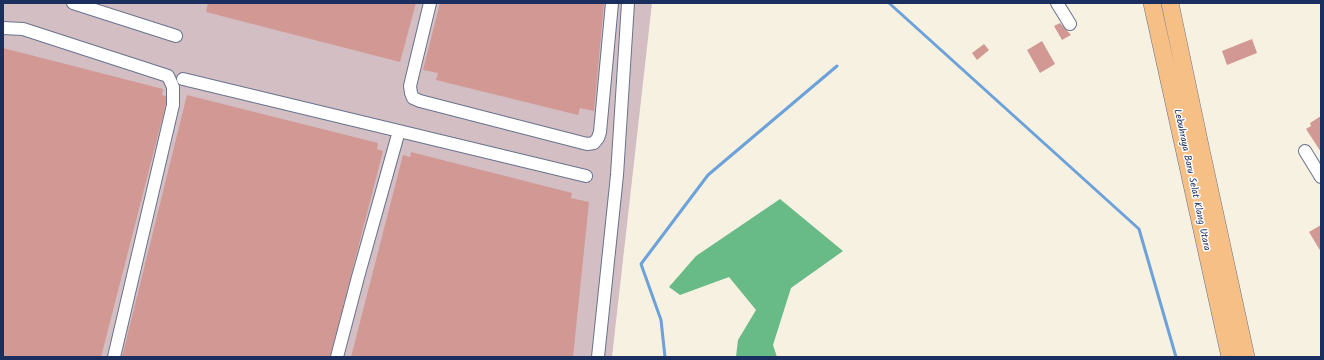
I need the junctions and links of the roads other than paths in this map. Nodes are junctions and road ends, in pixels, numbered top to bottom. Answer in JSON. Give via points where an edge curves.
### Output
{"nodes":[{"id":1,"x":74,"y":3,"type":"edge"},
{"id":2,"x":430,"y":3,"type":"edge"},
{"id":3,"x":612,"y":3,"type":"edge"},
{"id":4,"x":628,"y":3,"type":"edge"},
{"id":5,"x":1057,"y":3,"type":"edge"},
{"id":6,"x":1152,"y":3,"type":"edge"},
{"id":7,"x":1170,"y":3,"type":"edge"},
{"id":8,"x":1070,"y":24,"type":"dead end"},
{"id":9,"x":3,"y":28,"type":"edge"},
{"id":10,"x":176,"y":36,"type":"dead end"},
{"id":11,"x":183,"y":79,"type":"dead end"},
{"id":12,"x":399,"y":131,"type":"junction"},
{"id":13,"x":1305,"y":151,"type":"dead end"},
{"id":14,"x":586,"y":176,"type":"dead end"},
{"id":15,"x":1321,"y":177,"type":"edge"},
{"id":16,"x":114,"y":357,"type":"edge"},
{"id":17,"x":337,"y":357,"type":"edge"},
{"id":18,"x":598,"y":357,"type":"edge"},
{"id":19,"x":1230,"y":357,"type":"edge"},
{"id":20,"x":1246,"y":357,"type":"edge"}],
"edges":[{"from":1,"to":10,"type":"street"},
{"from":2,"to":3,"type":"street","via":[[410,86],[413,98],[587,144],[594,143],[600,132]]},
{"from":4,"to":18,"type":"street","via":[[617,175]]},
{"from":5,"to":8,"type":"street"},
{"from":6,"to":19,"type":"highway","name":"Lebuhraya Baru Selat Klang Utara"},
{"from":7,"to":20,"type":"highway","name":"Lebuhraya Baru Selat Klang Utara"},
{"from":9,"to":16,"type":"street","via":[[23,29],[168,76],[173,87],[173,105]]},
{"from":11,"to":12,"type":"street"},
{"from":12,"to":14,"type":"street"},
{"from":12,"to":17,"type":"street"},
{"from":13,"to":15,"type":"street"}]}
